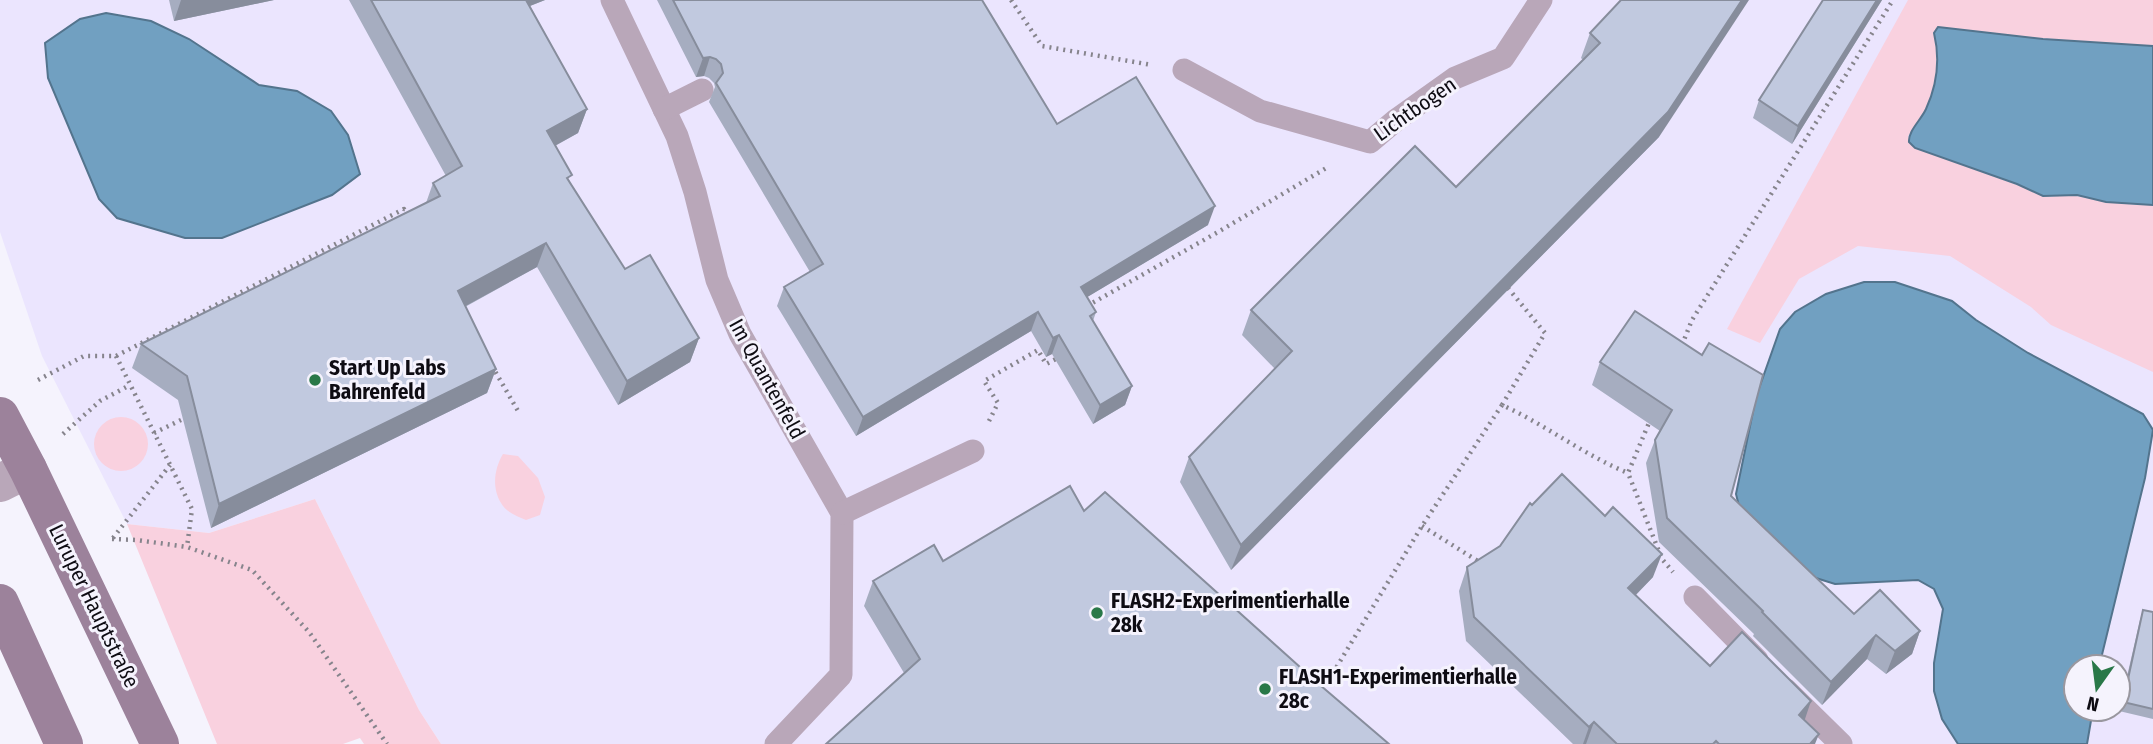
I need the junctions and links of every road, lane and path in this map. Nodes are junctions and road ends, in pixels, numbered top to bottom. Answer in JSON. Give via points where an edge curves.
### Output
{"nodes":[{"id":1,"x":612,"y":0,"type":"edge"},
{"id":2,"x":1011,"y":0,"type":"edge"},
{"id":3,"x":1541,"y":0,"type":"edge"},
{"id":4,"x":1893,"y":0,"type":"edge"},
{"id":5,"x":1184,"y":70,"type":"joint"},
{"id":6,"x":702,"y":90,"type":"dead end"},
{"id":7,"x":664,"y":109,"type":"junction"},
{"id":8,"x":1370,"y":142,"type":"junction"},
{"id":9,"x":411,"y":220,"type":"edge"},
{"id":10,"x":1508,"y":288,"type":"edge"},
{"id":11,"x":1080,"y":310,"type":"edge"},
{"id":12,"x":1682,"y":346,"type":"edge"},
{"id":13,"x":1067,"y":353,"type":"edge"},
{"id":14,"x":116,"y":356,"type":"junction"},
{"id":15,"x":491,"y":364,"type":"edge"},
{"id":16,"x":38,"y":380,"type":"dead end"},
{"id":17,"x":130,"y":385,"type":"junction"},
{"id":18,"x":998,"y":402,"type":"dead end"},
{"id":19,"x":1502,"y":405,"type":"junction"},
{"id":20,"x":1655,"y":409,"type":"edge"},
{"id":21,"x":517,"y":411,"type":"dead end"},
{"id":22,"x":0,"y":416,"type":"edge"},
{"id":23,"x":183,"y":419,"type":"dead end"},
{"id":24,"x":154,"y":433,"type":"junction"},
{"id":25,"x":63,"y":434,"type":"dead end"},
{"id":26,"x":973,"y":450,"type":"dead end"},
{"id":27,"x":170,"y":465,"type":"junction"},
{"id":28,"x":1628,"y":473,"type":"junction"},
{"id":29,"x":14,"y":476,"type":"edge"},
{"id":30,"x":842,"y":513,"type":"junction"},
{"id":31,"x":1422,"y":526,"type":"junction"},
{"id":32,"x":187,"y":547,"type":"junction"},
{"id":33,"x":1492,"y":570,"type":"edge"},
{"id":34,"x":1695,"y":597,"type":"joint"},
{"id":35,"x":0,"y":603,"type":"edge"},
{"id":36,"x":1317,"y":698,"type":"edge"},
{"id":37,"x":64,"y":744,"type":"edge"},
{"id":38,"x":160,"y":744,"type":"edge"},
{"id":39,"x":387,"y":744,"type":"edge"},
{"id":40,"x":776,"y":744,"type":"edge"},
{"id":41,"x":1841,"y":744,"type":"edge"}],
"edges":[{"from":1,"to":7,"type":"lane","name":"Im Quantenfeld"},
{"from":2,"to":5,"type":"path","via":[[1042,46]]},
{"from":3,"to":8,"type":"lane","name":"Lichtbogen","via":[[1503,58],[1455,78]]},
{"from":4,"to":12,"type":"path","via":[[1692,320]]},
{"from":5,"to":8,"type":"lane","name":"Lichtbogen","via":[[1260,111]]},
{"from":6,"to":7,"type":"lane"},
{"from":7,"to":30,"type":"lane","name":"Im Quantenfeld","via":[[695,192],[717,279],[740,334]]},
{"from":8,"to":11,"type":"path"},
{"from":9,"to":14,"type":"path","via":[[404,209]]},
{"from":10,"to":19,"type":"path","via":[[1545,333]]},
{"from":13,"to":18,"type":"path","via":[[1046,364],[1038,350],[984,381]]},
{"from":14,"to":16,"type":"path","via":[[85,356]]},
{"from":14,"to":17,"type":"path"},
{"from":15,"to":21,"type":"path"},
{"from":17,"to":24,"type":"path"},
{"from":17,"to":25,"type":"path","via":[[100,401]]},
{"from":19,"to":28,"type":"path"},
{"from":19,"to":31,"type":"path"},
{"from":20,"to":28,"type":"path"},
{"from":22,"to":29,"type":"main road","name":"Luruper Hauptstraße"},
{"from":23,"to":24,"type":"path"},
{"from":24,"to":27,"type":"path"},
{"from":26,"to":30,"type":"lane"},
{"from":27,"to":32,"type":"path","via":[[192,509]]},
{"from":27,"to":32,"type":"path","via":[[112,539]]},
{"from":28,"to":34,"type":"path","via":[[1662,559]]},
{"from":29,"to":38,"type":"main road","name":"Luruper Hauptstraße"},
{"from":30,"to":40,"type":"lane","via":[[841,675]]},
{"from":31,"to":33,"type":"path","bridge":true},
{"from":31,"to":36,"type":"path"},
{"from":32,"to":39,"type":"path","via":[[252,570],[309,632]]},
{"from":34,"to":41,"type":"lane"},
{"from":35,"to":37,"type":"main road"}]}
